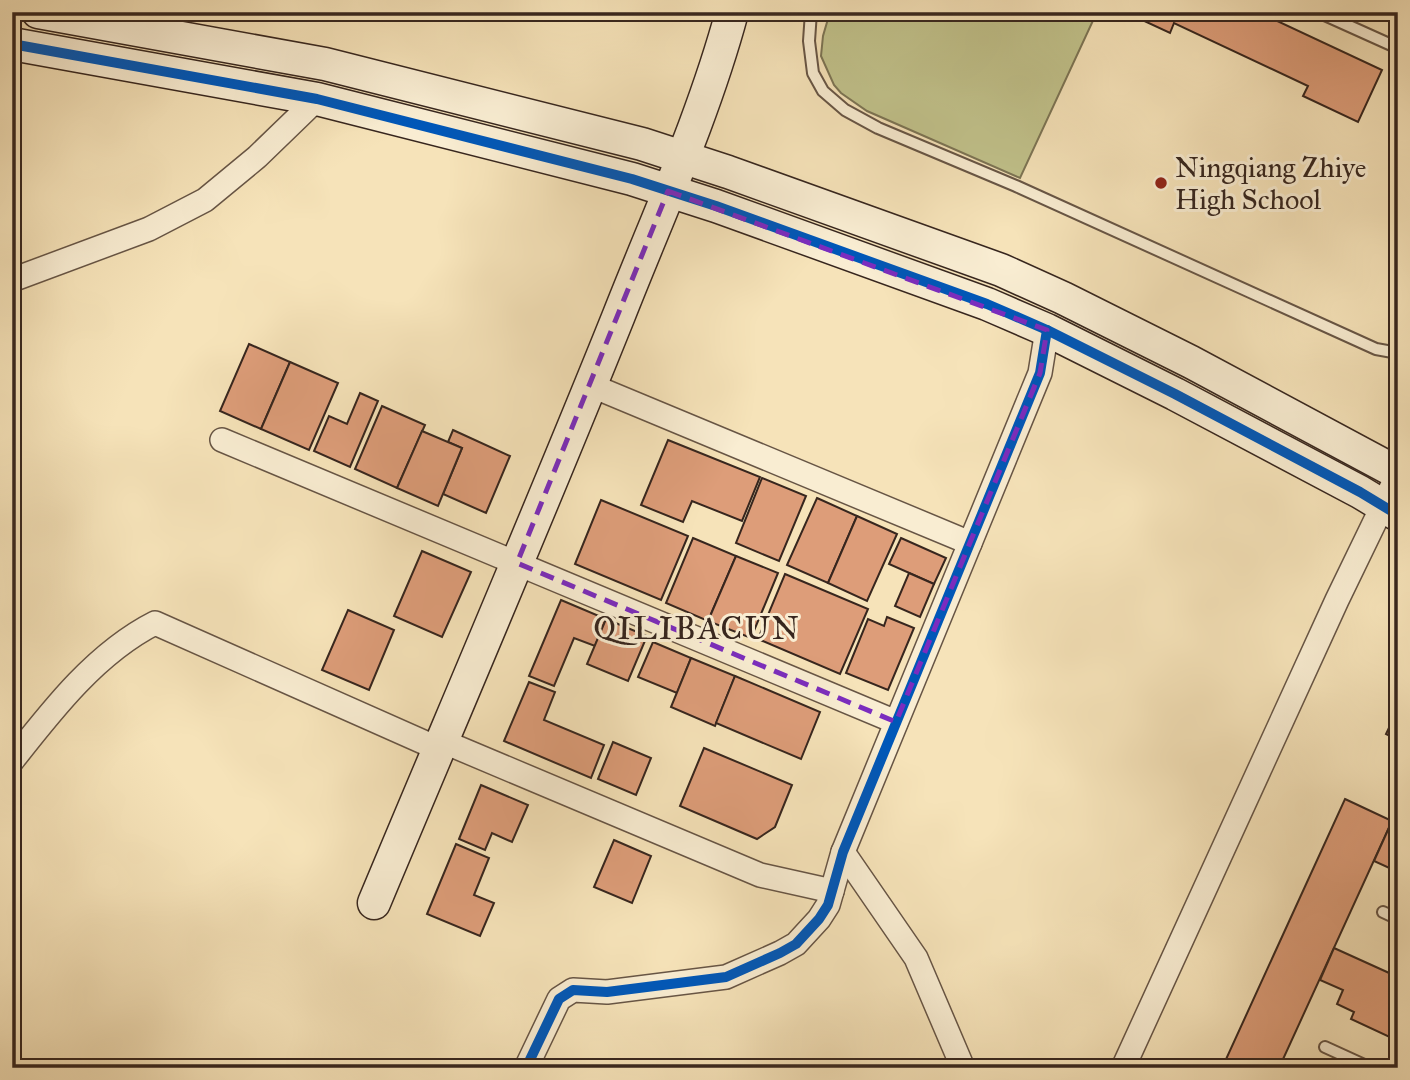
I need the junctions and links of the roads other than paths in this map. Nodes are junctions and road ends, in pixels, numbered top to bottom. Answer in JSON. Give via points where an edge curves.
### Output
{"nodes":[{"id":1,"x":38,"y":12,"type":"edge"},
{"id":2,"x":732,"y":12,"type":"edge"},
{"id":3,"x":811,"y":12,"type":"edge"},
{"id":4,"x":1318,"y":12,"type":"edge"},
{"id":5,"x":12,"y":44,"type":"edge"},
{"id":6,"x":1398,"y":48,"type":"edge"},
{"id":7,"x":317,"y":99,"type":"junction"},
{"id":8,"x":681,"y":157,"type":"junction"},
{"id":9,"x":668,"y":191,"type":"junction"},
{"id":10,"x":12,"y":280,"type":"edge"},
{"id":11,"x":1047,"y":330,"type":"junction"},
{"id":12,"x":1398,"y":353,"type":"edge"},
{"id":13,"x":590,"y":386,"type":"junction"},
{"id":14,"x":222,"y":440,"type":"dead end"},
{"id":15,"x":1398,"y":473,"type":"edge"},
{"id":16,"x":1390,"y":510,"type":"edge"},
{"id":17,"x":970,"y":543,"type":"junction"},
{"id":18,"x":517,"y":563,"type":"junction"},
{"id":19,"x":897,"y":722,"type":"junction"},
{"id":20,"x":440,"y":745,"type":"junction"},
{"id":21,"x":12,"y":761,"type":"edge"},
{"id":22,"x":843,"y":852,"type":"junction"},
{"id":23,"x":832,"y":891,"type":"junction"},
{"id":24,"x":374,"y":903,"type":"dead end"},
{"id":25,"x":1383,"y":912,"type":"dead end"},
{"id":26,"x":1398,"y":919,"type":"edge"},
{"id":27,"x":1325,"y":1047,"type":"dead end"},
{"id":28,"x":526,"y":1068,"type":"edge"},
{"id":29,"x":963,"y":1068,"type":"edge"},
{"id":30,"x":1123,"y":1068,"type":"edge"},
{"id":31,"x":1371,"y":1068,"type":"edge"}],
"edges":[{"from":1,"to":8,"type":"street","via":[[325,64]]},
{"from":2,"to":8,"type":"street"},
{"from":3,"to":12,"type":"lane","via":[[813,73],[823,91],[845,110],[1376,349]]},
{"from":4,"to":6,"type":"lane"},
{"from":5,"to":7,"type":"street"},
{"from":7,"to":9,"type":"street"},
{"from":7,"to":10,"type":"street","via":[[205,200],[149,229]]},
{"from":8,"to":9,"type":"street"},
{"from":8,"to":15,"type":"street","via":[[1000,270],[1203,368]]},
{"from":9,"to":11,"type":"street","via":[[987,304]]},
{"from":9,"to":13,"type":"street"},
{"from":11,"to":16,"type":"street"},
{"from":11,"to":17,"type":"street","via":[[1040,373]]},
{"from":13,"to":17,"type":"street"},
{"from":13,"to":18,"type":"street"},
{"from":14,"to":18,"type":"street"},
{"from":15,"to":16,"type":"street"},
{"from":16,"to":30,"type":"street","via":[[1337,600]]},
{"from":17,"to":19,"type":"street"},
{"from":18,"to":19,"type":"street"},
{"from":18,"to":20,"type":"street"},
{"from":19,"to":22,"type":"street"},
{"from":20,"to":21,"type":"street","via":[[155,623],[131,635],[85,675]]},
{"from":20,"to":23,"type":"street","via":[[760,875]]},
{"from":20,"to":24,"type":"street"},
{"from":22,"to":23,"type":"street"},
{"from":22,"to":29,"type":"street","via":[[916,958]]},
{"from":23,"to":28,"type":"street","via":[[819,919],[796,944],[726,977],[565,993]]},
{"from":25,"to":26,"type":"lane"},
{"from":27,"to":31,"type":"lane"}]}
